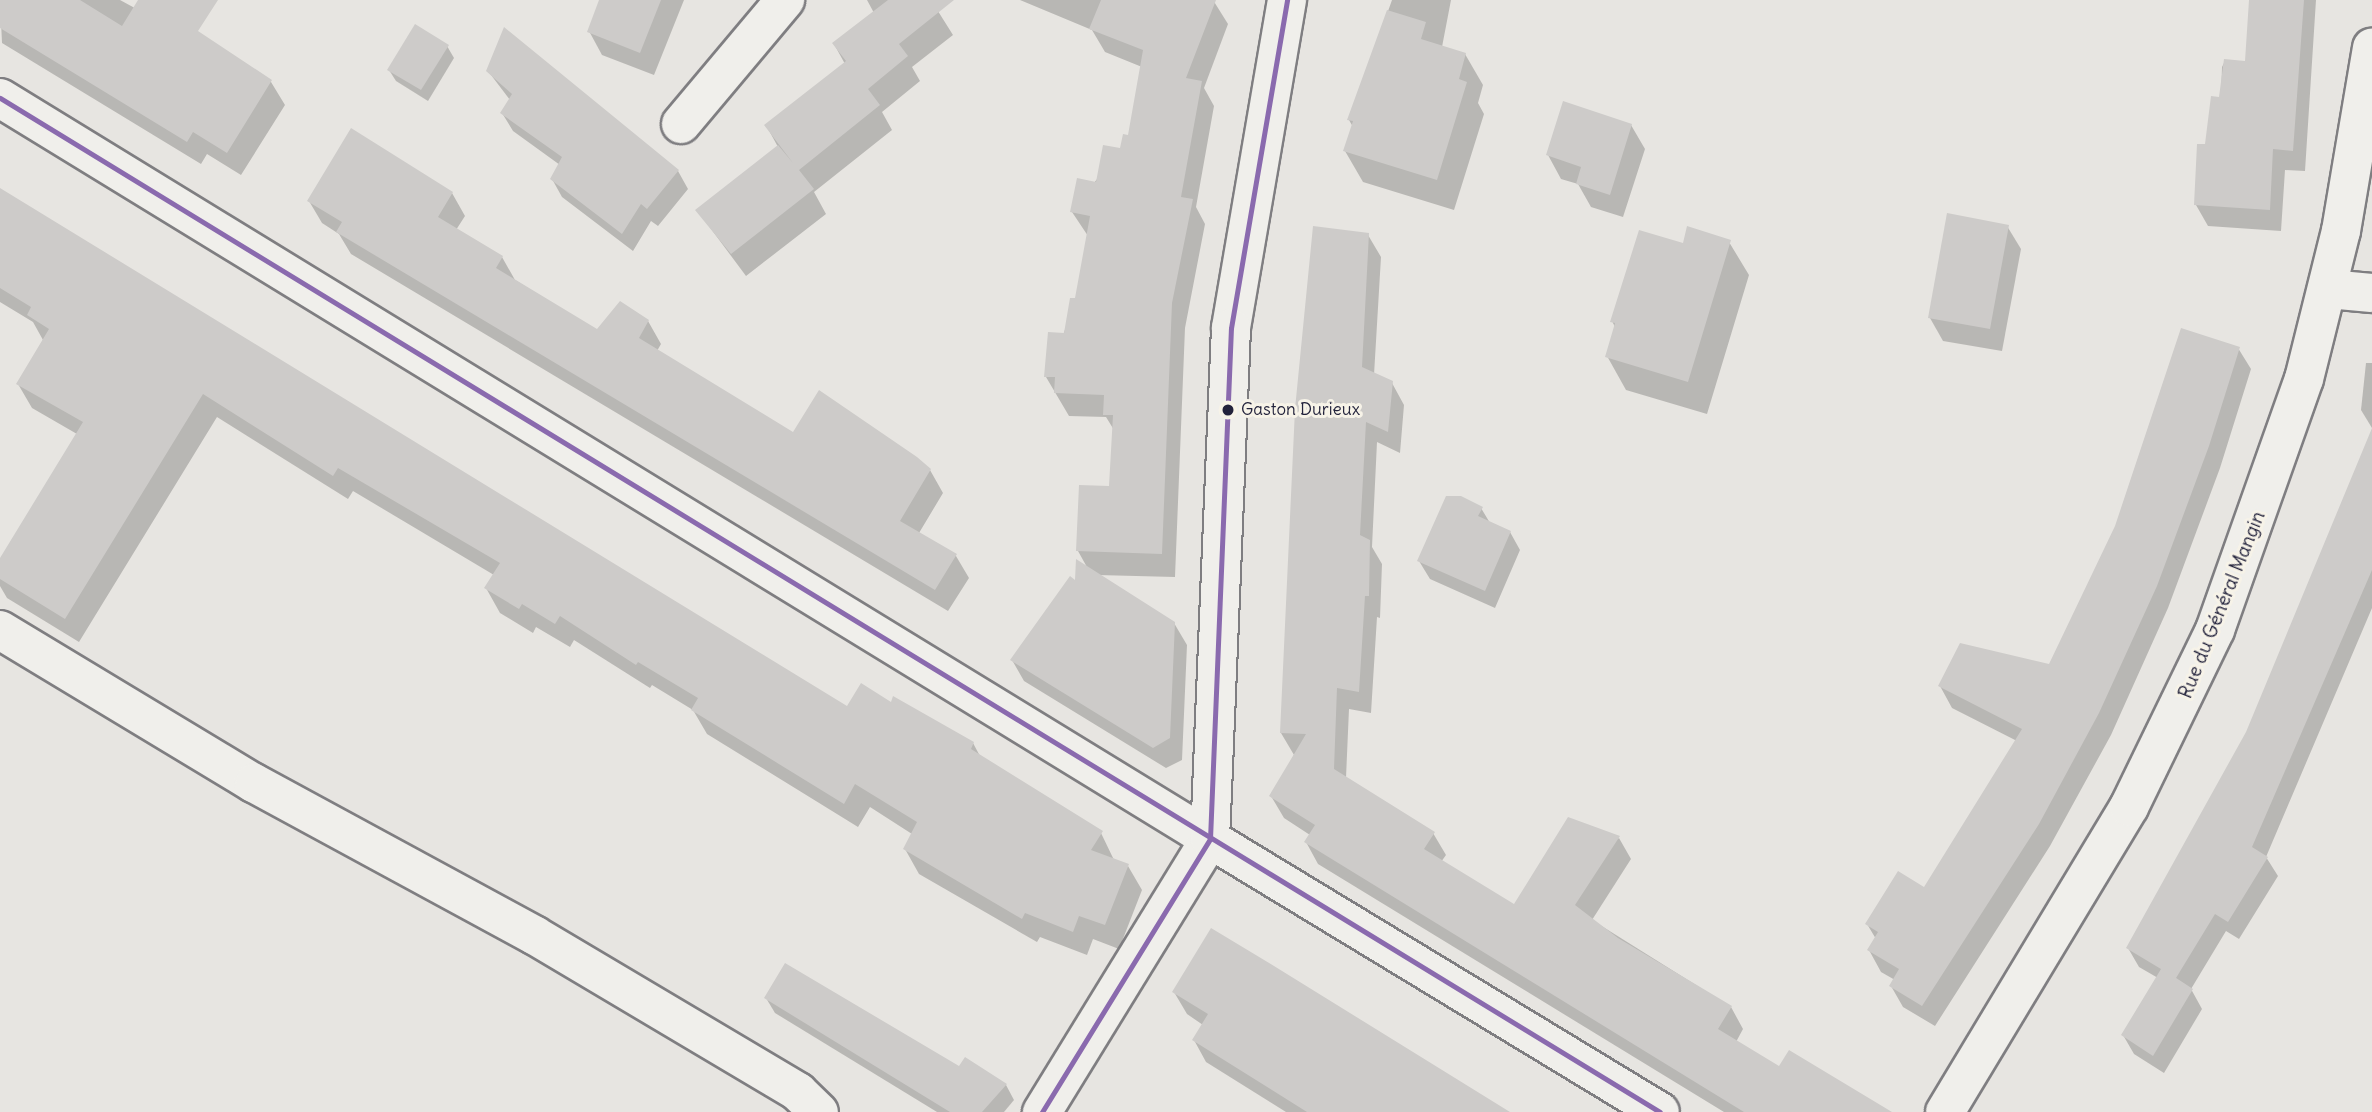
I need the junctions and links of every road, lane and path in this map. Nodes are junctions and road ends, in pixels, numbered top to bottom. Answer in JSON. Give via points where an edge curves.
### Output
{"nodes":[{"id":1,"x":785,"y":0,"type":"edge"},
{"id":2,"x":1287,"y":0,"type":"edge"},
{"id":3,"x":2372,"y":48,"type":"edge"},
{"id":4,"x":0,"y":98,"type":"edge"},
{"id":5,"x":681,"y":124,"type":"dead end"},
{"id":6,"x":2328,"y":289,"type":"junction"},
{"id":7,"x":2372,"y":293,"type":"edge"},
{"id":8,"x":0,"y":630,"type":"edge"},
{"id":9,"x":1210,"y":839,"type":"junction"},
{"id":10,"x":818,"y":1112,"type":"edge"},
{"id":11,"x":1041,"y":1112,"type":"edge"},
{"id":12,"x":1660,"y":1112,"type":"edge"},
{"id":13,"x":1945,"y":1112,"type":"edge"}],
"edges":[{"from":1,"to":5,"type":"street"},
{"from":2,"to":9,"type":"street","via":[[1231,328]]},
{"from":3,"to":6,"type":"street","name":"Rue du Général Mangin"},
{"from":4,"to":9,"type":"street"},
{"from":6,"to":7,"type":"street"},
{"from":6,"to":13,"type":"street","name":"Rue du Général Mangin","via":[[2279,460],[2178,715],[2112,838]]},
{"from":8,"to":10,"type":"street","via":[[254,783],[534,935],[798,1092]]},
{"from":9,"to":11,"type":"street"},
{"from":9,"to":12,"type":"street"}]}
